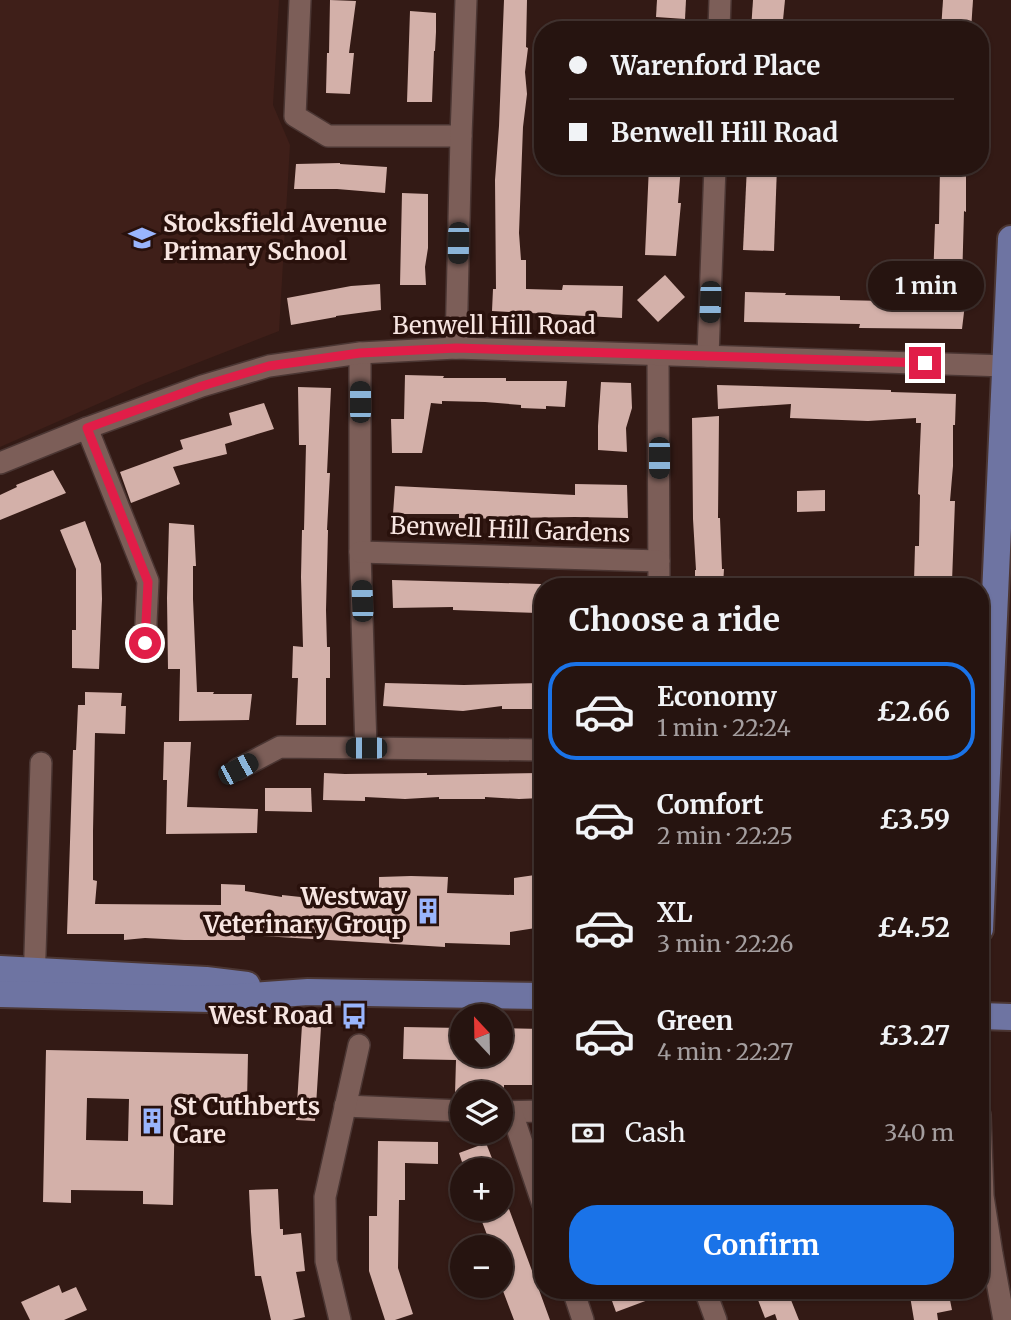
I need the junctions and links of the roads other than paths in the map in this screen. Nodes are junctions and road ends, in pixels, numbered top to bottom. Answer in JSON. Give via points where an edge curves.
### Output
{"nodes":[{"id":1,"x":300,"y":0,"type":"edge"},
{"id":2,"x":466,"y":0,"type":"edge"},
{"id":3,"x":720,"y":0,"type":"edge"},
{"id":4,"x":719,"y":21,"type":"edge"},
{"id":5,"x":461,"y":136,"type":"junction"},
{"id":6,"x":715,"y":175,"type":"edge"},
{"id":7,"x":1011,"y":239,"type":"edge"},
{"id":8,"x":456,"y":348,"type":"junction"},
{"id":9,"x":360,"y":353,"type":"junction"},
{"id":10,"x":658,"y":355,"type":"junction"},
{"id":11,"x":708,"y":356,"type":"junction"},
{"id":12,"x":1006,"y":366,"type":"junction"},
{"id":13,"x":87,"y":428,"type":"junction"},
{"id":14,"x":0,"y":463,"type":"edge"},
{"id":15,"x":360,"y":552,"type":"junction"},
{"id":16,"x":659,"y":561,"type":"junction"},
{"id":17,"x":659,"y":578,"type":"edge"},
{"id":18,"x":145,"y":643,"type":"dead end"},
{"id":19,"x":989,"y":734,"type":"edge"},
{"id":20,"x":366,"y":748,"type":"junction"},
{"id":21,"x":534,"y":750,"type":"edge"},
{"id":22,"x":41,"y":763,"type":"dead end"},
{"id":23,"x":238,"y":769,"type":"dead end"},
{"id":24,"x":0,"y":969,"type":"edge"},
{"id":25,"x":34,"y":983,"type":"junction"},
{"id":26,"x":0,"y":994,"type":"edge"},
{"id":27,"x":534,"y":996,"type":"edge"},
{"id":28,"x":989,"y":1016,"type":"edge"},
{"id":29,"x":1011,"y":1017,"type":"edge"},
{"id":30,"x":359,"y":1045,"type":"dead end"},
{"id":31,"x":345,"y":1106,"type":"junction"},
{"id":32,"x":450,"y":1110,"type":"edge"},
{"id":33,"x":534,"y":1111,"type":"edge"},
{"id":34,"x":513,"y":1112,"type":"edge"},
{"id":35,"x":513,"y":1130,"type":"edge"},
{"id":36,"x":534,"y":1182,"type":"edge"},
{"id":37,"x":989,"y":1235,"type":"edge"},
{"id":38,"x":576,"y":1299,"type":"edge"},
{"id":39,"x":708,"y":1299,"type":"edge"},
{"id":40,"x":340,"y":1320,"type":"edge"},
{"id":41,"x":583,"y":1320,"type":"edge"},
{"id":42,"x":716,"y":1320,"type":"edge"},
{"id":43,"x":1004,"y":1320,"type":"edge"}],
"edges":[{"from":1,"to":5,"type":"street","via":[[295,116],[328,136]]},
{"from":2,"to":5,"type":"street"},
{"from":3,"to":4,"type":"street"},
{"from":5,"to":8,"type":"street"},
{"from":6,"to":11,"type":"street"},
{"from":7,"to":12,"type":"main road"},
{"from":8,"to":9,"type":"street","name":"Benwell Hill Road"},
{"from":8,"to":10,"type":"street","name":"Benwell Hill Road"},
{"from":9,"to":13,"type":"street","name":"Benwell Hill Road","via":[[269,366]]},
{"from":9,"to":15,"type":"street"},
{"from":10,"to":11,"type":"street","name":"Benwell Hill Road"},
{"from":10,"to":16,"type":"street"},
{"from":11,"to":12,"type":"street","name":"Benwell Hill Road"},
{"from":12,"to":19,"type":"main road"},
{"from":13,"to":14,"type":"street","name":"Benwell Hill Road"},
{"from":13,"to":18,"type":"street","via":[[148,582]]},
{"from":15,"to":16,"type":"street","name":"Benwell Hill Gardens"},
{"from":15,"to":20,"type":"street"},
{"from":16,"to":17,"type":"street"},
{"from":20,"to":21,"type":"street"},
{"from":20,"to":23,"type":"street","via":[[280,747]]},
{"from":22,"to":25,"type":"street"},
{"from":24,"to":25,"type":"main road"},
{"from":25,"to":26,"type":"main road"},
{"from":25,"to":27,"type":"main road","via":[[209,999],[308,992]]},
{"from":28,"to":29,"type":"main road"},
{"from":30,"to":31,"type":"street"},
{"from":31,"to":32,"type":"street"},
{"from":31,"to":40,"type":"street","via":[[325,1198],[326,1261]]},
{"from":33,"to":34,"type":"street"},
{"from":35,"to":36,"type":"street"},
{"from":37,"to":43,"type":"street"},
{"from":38,"to":41,"type":"street"},
{"from":39,"to":42,"type":"street"}]}
